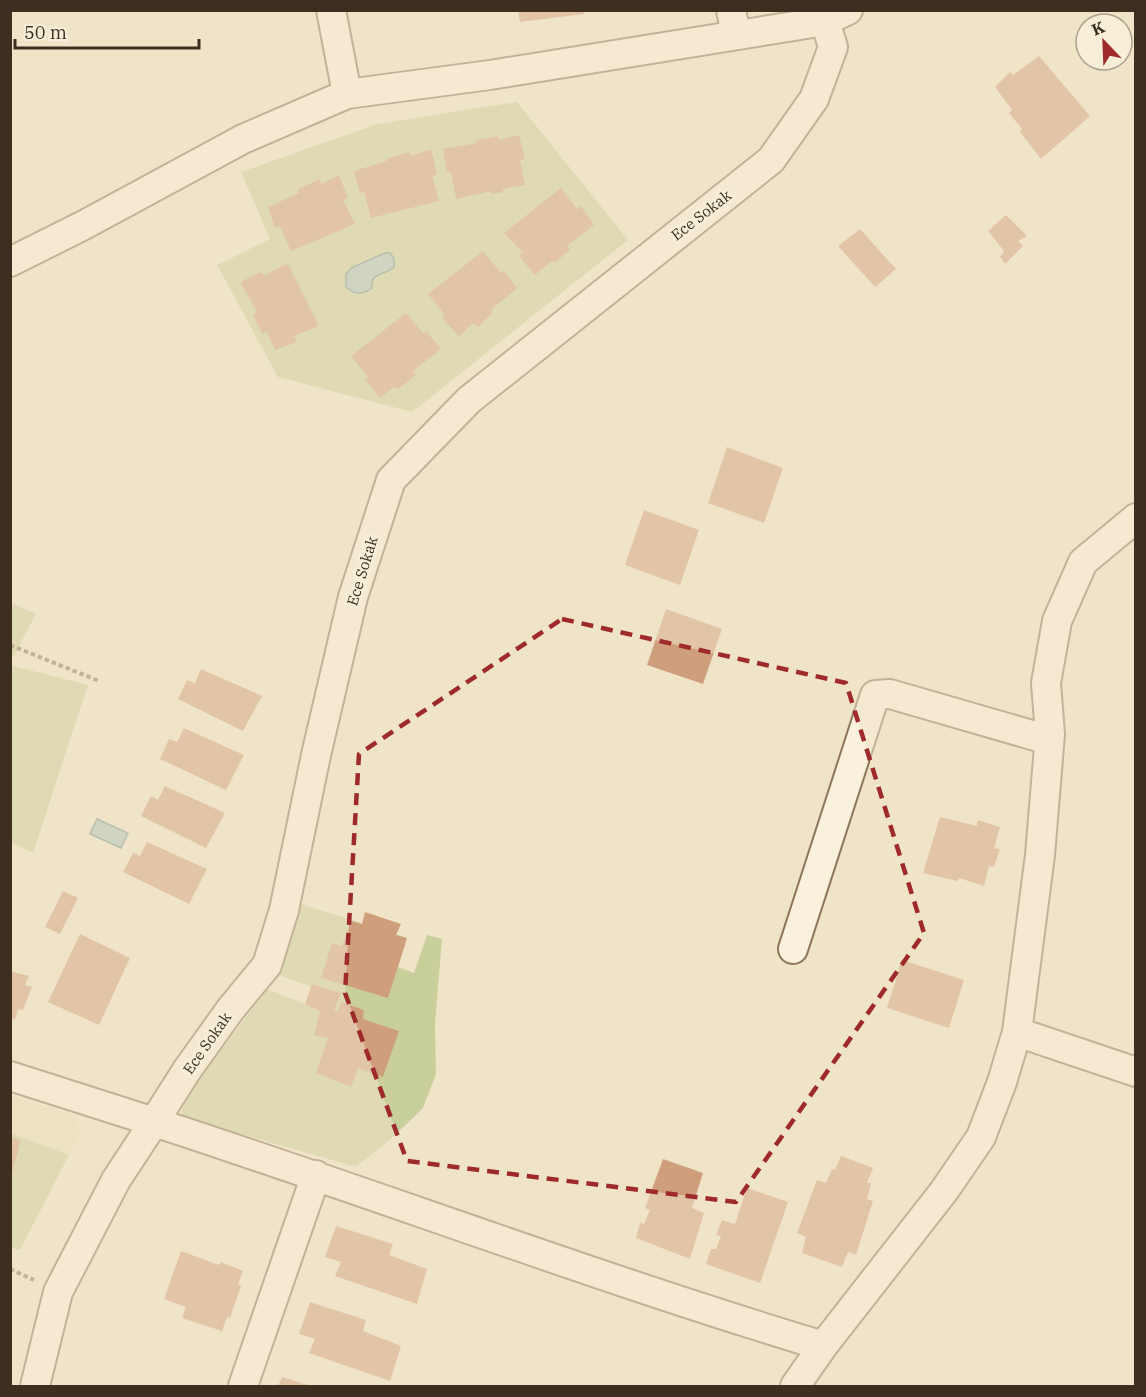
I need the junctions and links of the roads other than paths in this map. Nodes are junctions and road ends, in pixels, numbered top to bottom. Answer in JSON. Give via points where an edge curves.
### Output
{"nodes":[{"id":1,"x":331,"y":10,"type":"edge"},
{"id":2,"x":836,"y":16,"type":"edge"},
{"id":3,"x":734,"y":23,"type":"edge"},
{"id":4,"x":346,"y":94,"type":"junction"},
{"id":5,"x":10,"y":262,"type":"edge"},
{"id":6,"x":1136,"y":518,"type":"edge"},
{"id":7,"x":1049,"y":740,"type":"junction"},
{"id":8,"x":793,"y":949,"type":"dead end"},
{"id":9,"x":1017,"y":1032,"type":"junction"},
{"id":10,"x":1136,"y":1072,"type":"edge"},
{"id":11,"x":10,"y":1076,"type":"edge"},
{"id":12,"x":154,"y":1122,"type":"junction"},
{"id":13,"x":316,"y":1175,"type":"junction"},
{"id":14,"x":824,"y":1346,"type":"junction"},
{"id":15,"x":34,"y":1386,"type":"edge"},
{"id":16,"x":243,"y":1386,"type":"edge"},
{"id":17,"x":795,"y":1386,"type":"edge"}],
"edges":[{"from":1,"to":4,"type":"street"},
{"from":2,"to":3,"type":"street"},
{"from":2,"to":12,"type":"street","name":"Ece Sokak","via":[[833,47],[814,99],[771,160],[469,400],[391,480],[353,597],[284,910],[267,965],[206,1044]]},
{"from":3,"to":4,"type":"street","via":[[490,75]]},
{"from":4,"to":5,"type":"street","via":[[243,138]]},
{"from":6,"to":7,"type":"street","via":[[1083,562],[1057,621],[1046,682]]},
{"from":7,"to":8,"type":"street","via":[[890,694],[875,695]]},
{"from":7,"to":9,"type":"street","via":[[1040,855]]},
{"from":9,"to":10,"type":"street"},
{"from":9,"to":14,"type":"street","via":[[981,1137]]},
{"from":11,"to":12,"type":"street"},
{"from":12,"to":13,"type":"street"},
{"from":12,"to":15,"type":"street","name":"Ece Sokak","via":[[116,1180],[58,1292]]},
{"from":13,"to":14,"type":"street","via":[[724,1316]]},
{"from":13,"to":16,"type":"street"},
{"from":14,"to":17,"type":"street"}]}
